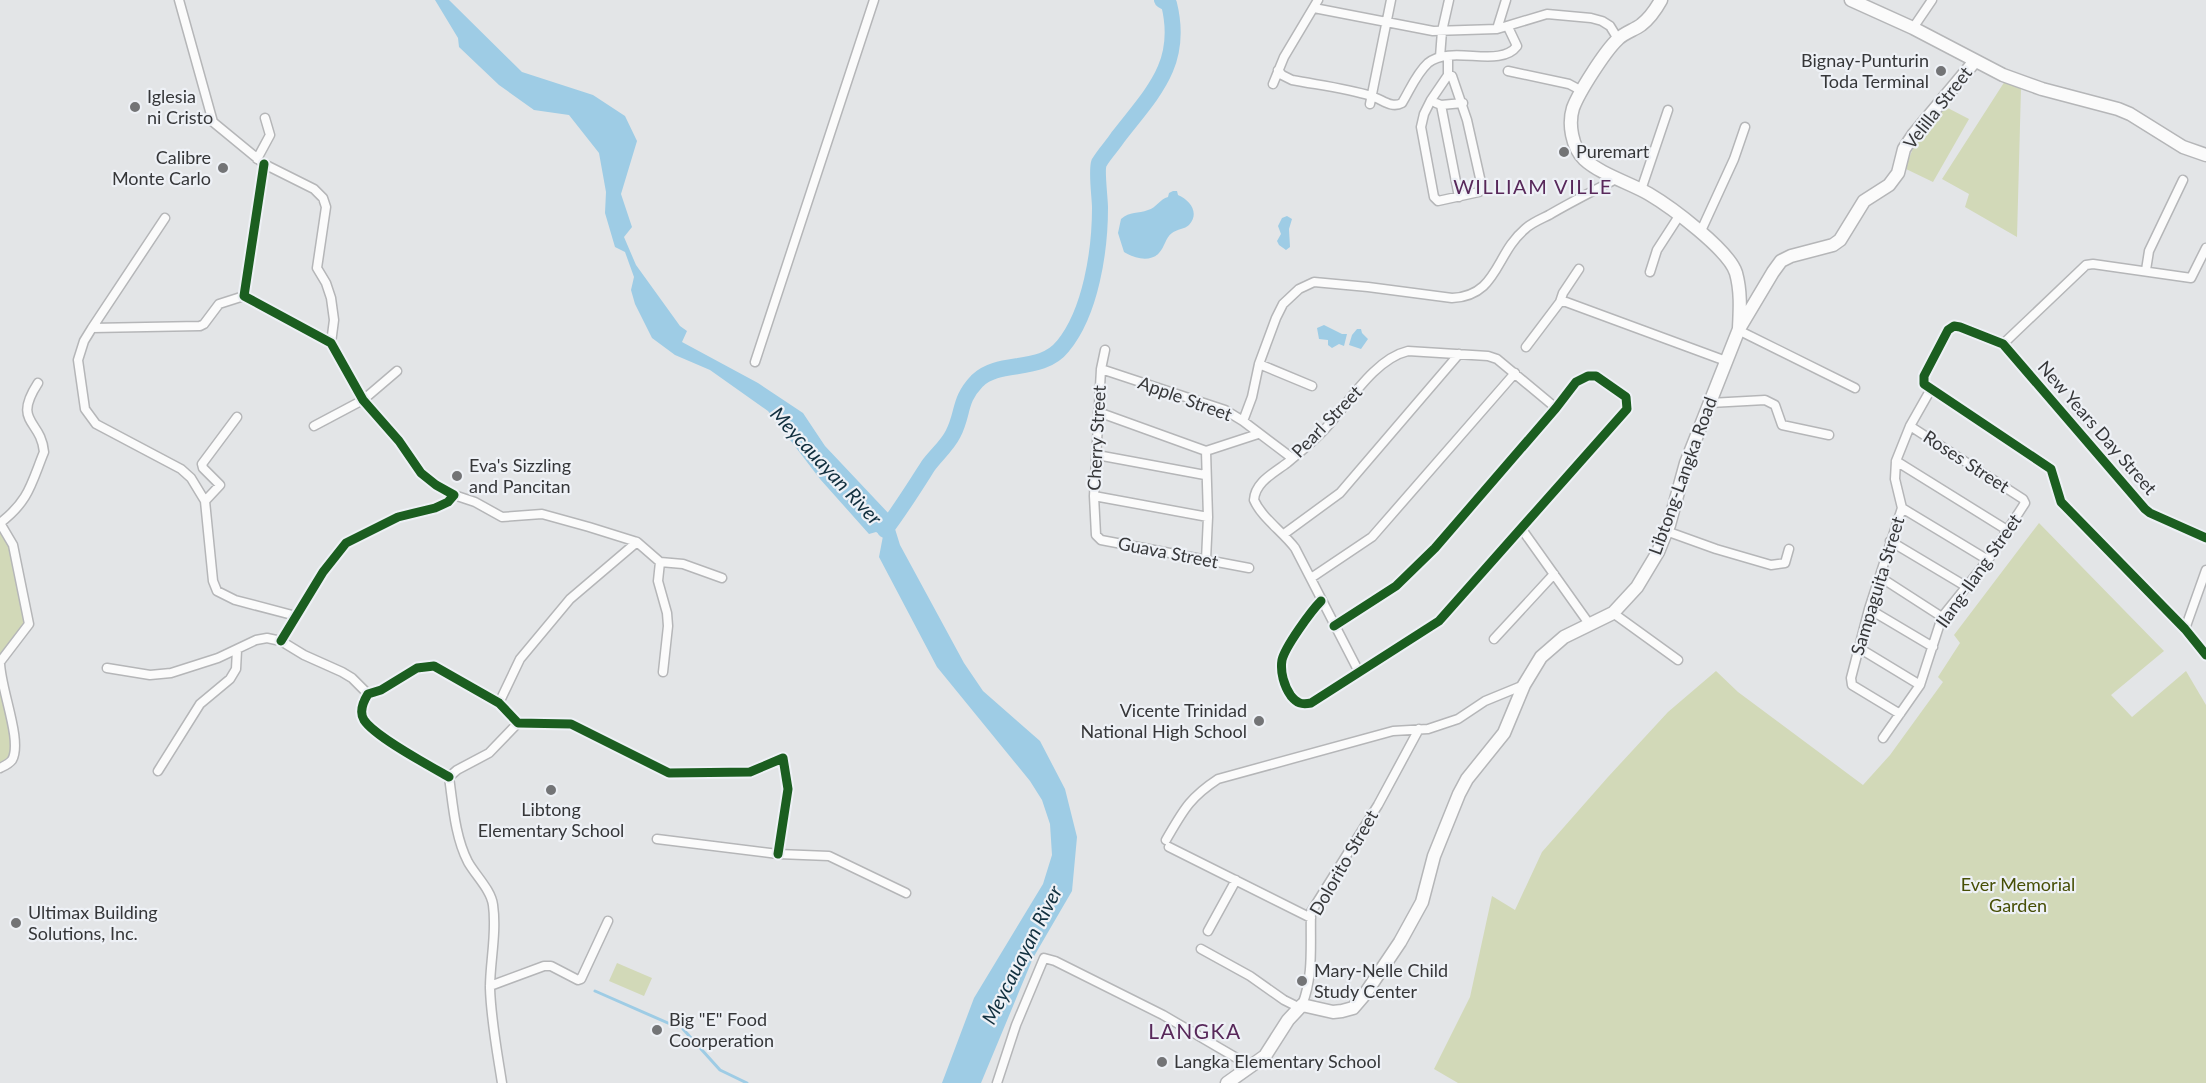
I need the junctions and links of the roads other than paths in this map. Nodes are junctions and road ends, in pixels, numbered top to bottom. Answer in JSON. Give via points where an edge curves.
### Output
{"nodes":[{"id":1,"x":179,"y":0,"type":"edge"},
{"id":2,"x":874,"y":0,"type":"edge"},
{"id":3,"x":1391,"y":0,"type":"edge"},
{"id":4,"x":1449,"y":0,"type":"edge"},
{"id":5,"x":1506,"y":0,"type":"edge"},
{"id":6,"x":1661,"y":0,"type":"edge"},
{"id":7,"x":1851,"y":0,"type":"edge"},
{"id":8,"x":1932,"y":0,"type":"edge"},
{"id":9,"x":1316,"y":4,"type":"edge"},
{"id":10,"x":1387,"y":22,"type":"junction"},
{"id":11,"x":1508,"y":27,"type":"junction"},
{"id":12,"x":1913,"y":28,"type":"junction"},
{"id":13,"x":1497,"y":29,"type":"junction"},
{"id":14,"x":1442,"y":31,"type":"junction"},
{"id":15,"x":1618,"y":39,"type":"junction"},
{"id":16,"x":1444,"y":56,"type":"junction"},
{"id":17,"x":1975,"y":61,"type":"junction"},
{"id":18,"x":1278,"y":70,"type":"junction"},
{"id":19,"x":1508,"y":71,"type":"dead end"},
{"id":20,"x":1448,"y":75,"type":"junction"},
{"id":21,"x":1273,"y":84,"type":"dead end"},
{"id":22,"x":1582,"y":91,"type":"junction"},
{"id":23,"x":1371,"y":100,"type":"junction"},
{"id":24,"x":1431,"y":100,"type":"junction"},
{"id":25,"x":1462,"y":103,"type":"junction"},
{"id":26,"x":1441,"y":105,"type":"junction"},
{"id":27,"x":1668,"y":110,"type":"dead end"},
{"id":28,"x":265,"y":118,"type":"dead end"},
{"id":29,"x":1745,"y":127,"type":"dead end"},
{"id":30,"x":2206,"y":155,"type":"edge"},
{"id":31,"x":261,"y":162,"type":"junction"},
{"id":32,"x":1618,"y":178,"type":"junction"},
{"id":33,"x":2183,"y":180,"type":"dead end"},
{"id":34,"x":1641,"y":190,"type":"junction"},
{"id":35,"x":1459,"y":197,"type":"junction"},
{"id":36,"x":1679,"y":216,"type":"junction"},
{"id":37,"x":165,"y":218,"type":"dead end"},
{"id":38,"x":1700,"y":233,"type":"junction"},
{"id":39,"x":2206,"y":248,"type":"edge"},
{"id":40,"x":1579,"y":269,"type":"dead end"},
{"id":41,"x":2146,"y":270,"type":"junction"},
{"id":42,"x":1650,"y":272,"type":"dead end"},
{"id":43,"x":244,"y":296,"type":"junction"},
{"id":44,"x":1560,"y":302,"type":"junction"},
{"id":45,"x":92,"y":328,"type":"junction"},
{"id":46,"x":1739,"y":329,"type":"junction"},
{"id":47,"x":331,"y":343,"type":"junction"},
{"id":48,"x":2003,"y":344,"type":"junction"},
{"id":49,"x":1526,"y":347,"type":"dead end"},
{"id":50,"x":1105,"y":350,"type":"dead end"},
{"id":51,"x":1459,"y":354,"type":"junction"},
{"id":52,"x":1726,"y":361,"type":"junction"},
{"id":53,"x":754,"y":362,"type":"dead end"},
{"id":54,"x":1259,"y":364,"type":"junction"},
{"id":55,"x":1101,"y":369,"type":"junction"},
{"id":56,"x":397,"y":371,"type":"dead end"},
{"id":57,"x":1515,"y":373,"type":"junction"},
{"id":58,"x":38,"y":383,"type":"dead end"},
{"id":59,"x":1312,"y":386,"type":"dead end"},
{"id":60,"x":1856,"y":388,"type":"dead end"},
{"id":61,"x":1930,"y":389,"type":"junction"},
{"id":62,"x":363,"y":400,"type":"junction"},
{"id":63,"x":1710,"y":403,"type":"junction"},
{"id":64,"x":1556,"y":408,"type":"junction"},
{"id":65,"x":1098,"y":412,"type":"junction"},
{"id":66,"x":237,"y":417,"type":"dead end"},
{"id":67,"x":1243,"y":421,"type":"junction"},
{"id":68,"x":314,"y":426,"type":"dead end"},
{"id":69,"x":1910,"y":426,"type":"junction"},
{"id":70,"x":1258,"y":434,"type":"junction"},
{"id":71,"x":1829,"y":435,"type":"dead end"},
{"id":72,"x":1206,"y":451,"type":"junction"},
{"id":73,"x":1096,"y":455,"type":"junction"},
{"id":74,"x":1292,"y":459,"type":"junction"},
{"id":75,"x":1896,"y":461,"type":"junction"},
{"id":76,"x":1205,"y":475,"type":"junction"},
{"id":77,"x":454,"y":495,"type":"junction"},
{"id":78,"x":1094,"y":496,"type":"junction"},
{"id":79,"x":2023,"y":499,"type":"joint"},
{"id":80,"x":205,"y":501,"type":"junction"},
{"id":81,"x":1902,"y":508,"type":"junction"},
{"id":82,"x":1208,"y":517,"type":"junction"},
{"id":83,"x":0,"y":523,"type":"edge"},
{"id":84,"x":1095,"y":528,"type":"joint"},
{"id":85,"x":1521,"y":528,"type":"junction"},
{"id":86,"x":2007,"y":530,"type":"junction"},
{"id":87,"x":1666,"y":531,"type":"junction"},
{"id":88,"x":1284,"y":534,"type":"junction"},
{"id":89,"x":2206,"y":538,"type":"edge"},
{"id":90,"x":1890,"y":541,"type":"junction"},
{"id":91,"x":637,"y":543,"type":"junction"},
{"id":92,"x":1790,"y":549,"type":"dead end"},
{"id":93,"x":1206,"y":560,"type":"junction"},
{"id":94,"x":1988,"y":560,"type":"junction"},
{"id":95,"x":660,"y":562,"type":"junction"},
{"id":96,"x":1249,"y":568,"type":"dead end"},
{"id":97,"x":2206,"y":570,"type":"edge"},
{"id":98,"x":1554,"y":574,"type":"junction"},
{"id":99,"x":1880,"y":577,"type":"junction"},
{"id":100,"x":722,"y":578,"type":"dead end"},
{"id":101,"x":1311,"y":578,"type":"junction"},
{"id":102,"x":1967,"y":587,"type":"junction"},
{"id":103,"x":2197,"y":595,"type":"junction"},
{"id":104,"x":2206,"y":599,"type":"edge"},
{"id":105,"x":1321,"y":601,"type":"junction"},
{"id":106,"x":1869,"y":609,"type":"junction"},
{"id":107,"x":1613,"y":613,"type":"junction"},
{"id":108,"x":296,"y":616,"type":"junction"},
{"id":109,"x":1942,"y":617,"type":"junction"},
{"id":110,"x":1590,"y":625,"type":"junction"},
{"id":111,"x":1334,"y":626,"type":"junction"},
{"id":112,"x":2185,"y":629,"type":"junction"},
{"id":113,"x":1494,"y":639,"type":"dead end"},
{"id":114,"x":281,"y":641,"type":"junction"},
{"id":115,"x":1933,"y":647,"type":"junction"},
{"id":116,"x":1859,"y":648,"type":"junction"},
{"id":117,"x":237,"y":650,"type":"junction"},
{"id":118,"x":2206,"y":655,"type":"edge"},
{"id":119,"x":1678,"y":660,"type":"dead end"},
{"id":120,"x":107,"y":668,"type":"dead end"},
{"id":121,"x":663,"y":672,"type":"dead end"},
{"id":122,"x":1359,"y":672,"type":"junction"},
{"id":123,"x":1524,"y":685,"type":"junction"},
{"id":124,"x":1920,"y":685,"type":"junction"},
{"id":125,"x":368,"y":694,"type":"junction"},
{"id":126,"x":499,"y":703,"type":"junction"},
{"id":127,"x":1900,"y":714,"type":"junction"},
{"id":128,"x":518,"y":723,"type":"junction"},
{"id":129,"x":1419,"y":729,"type":"junction"},
{"id":130,"x":1883,"y":738,"type":"dead end"},
{"id":131,"x":0,"y":768,"type":"edge"},
{"id":132,"x":158,"y":771,"type":"dead end"},
{"id":133,"x":449,"y":777,"type":"junction"},
{"id":134,"x":657,"y":839,"type":"dead end"},
{"id":135,"x":778,"y":854,"type":"junction"},
{"id":136,"x":1236,"y":880,"type":"junction"},
{"id":137,"x":906,"y":893,"type":"dead end"},
{"id":138,"x":1311,"y":918,"type":"junction"},
{"id":139,"x":608,"y":921,"type":"dead end"},
{"id":140,"x":1208,"y":931,"type":"dead end"},
{"id":141,"x":1201,"y":949,"type":"dead end"},
{"id":142,"x":490,"y":986,"type":"junction"},
{"id":143,"x":1300,"y":1006,"type":"junction"},
{"id":144,"x":1252,"y":1067,"type":"junction"},
{"id":145,"x":502,"y":1083,"type":"edge"},
{"id":146,"x":997,"y":1083,"type":"edge"},
{"id":147,"x":1227,"y":1083,"type":"edge"}],
"edges":[{"from":1,"to":31,"type":"street","via":[[213,122]]},
{"from":2,"to":53,"type":"street"},
{"from":3,"to":10,"type":"street"},
{"from":4,"to":14,"type":"street"},
{"from":5,"to":13,"type":"street"},
{"from":6,"to":15,"type":"main road","via":[[1642,24]]},
{"from":7,"to":12,"type":"main road"},
{"from":8,"to":12,"type":"street"},
{"from":9,"to":10,"type":"street"},
{"from":9,"to":18,"type":"street"},
{"from":10,"to":14,"type":"street"},
{"from":10,"to":23,"type":"street"},
{"from":11,"to":13,"type":"street"},
{"from":11,"to":15,"type":"street","via":[[1547,14],[1591,18],[1610,26]]},
{"from":11,"to":16,"type":"street","via":[[1518,46],[1515,50],[1504,54]]},
{"from":12,"to":17,"type":"main road"},
{"from":13,"to":14,"type":"street"},
{"from":14,"to":16,"type":"street"},
{"from":15,"to":22,"type":"main road"},
{"from":16,"to":20,"type":"street"},
{"from":16,"to":23,"type":"street","via":[[1424,68],[1402,103]]},
{"from":17,"to":30,"type":"main road","via":[[2024,84],[2118,109],[2183,147]]},
{"from":17,"to":46,"type":"main road","name":"Velilla Street","via":[[1914,134],[1889,185],[1864,201],[1833,245],[1781,261]]},
{"from":18,"to":21,"type":"street"},
{"from":18,"to":23,"type":"street","via":[[1292,80]]},
{"from":19,"to":22,"type":"street","via":[[1569,84]]},
{"from":20,"to":24,"type":"street"},
{"from":20,"to":25,"type":"street","via":[[1452,76]]},
{"from":22,"to":32,"type":"main road","via":[[1573,109],[1575,146],[1584,159]]},
{"from":24,"to":26,"type":"street"},
{"from":24,"to":35,"type":"street","via":[[1421,128],[1434,197],[1438,201]]},
{"from":25,"to":26,"type":"street"},
{"from":25,"to":35,"type":"street","via":[[1482,187],[1479,192]]},
{"from":26,"to":35,"type":"street"},
{"from":27,"to":34,"type":"street"},
{"from":28,"to":31,"type":"street","via":[[270,135]]},
{"from":29,"to":38,"type":"street"},
{"from":31,"to":43,"type":"street"},
{"from":31,"to":47,"type":"street","via":[[314,189],[323,198],[326,207],[317,268],[331,298]]},
{"from":32,"to":34,"type":"main road"},
{"from":32,"to":54,"type":"street","via":[[1525,229],[1488,282],[1466,297],[1314,282],[1299,289],[1283,304]]},
{"from":33,"to":41,"type":"street","via":[[2149,251]]},
{"from":34,"to":36,"type":"main road"},
{"from":36,"to":38,"type":"main road"},
{"from":36,"to":42,"type":"street","via":[[1657,250]]},
{"from":37,"to":45,"type":"street"},
{"from":38,"to":46,"type":"main road","via":[[1730,261],[1736,272]]},
{"from":39,"to":41,"type":"street","via":[[2191,278]]},
{"from":40,"to":44,"type":"street"},
{"from":41,"to":48,"type":"street","via":[[2086,265]]},
{"from":43,"to":45,"type":"street","via":[[219,304],[200,326]]},
{"from":43,"to":47,"type":"street"},
{"from":44,"to":49,"type":"street"},
{"from":44,"to":52,"type":"street"},
{"from":45,"to":80,"type":"street","via":[[78,360],[85,409],[96,424],[181,469]]},
{"from":46,"to":52,"type":"main road","name":"Libtong-Langka Road"},
{"from":46,"to":60,"type":"street"},
{"from":47,"to":62,"type":"street"},
{"from":48,"to":61,"type":"street","via":[[1954,326],[1948,330],[1924,376],[1924,384]]},
{"from":48,"to":89,"type":"street","name":"New Years Day Street","via":[[2145,509]]},
{"from":50,"to":55,"type":"street","name":"Cherry Street"},
{"from":51,"to":57,"type":"street","name":"Pearl Street","via":[[1497,359]]},
{"from":51,"to":74,"type":"street","name":"Pearl Street","via":[[1408,351],[1391,357]]},
{"from":51,"to":88,"type":"street","via":[[1340,493]]},
{"from":52,"to":63,"type":"main road","name":"Libtong-Langka Road"},
{"from":54,"to":59,"type":"street"},
{"from":54,"to":67,"type":"street"},
{"from":55,"to":65,"type":"street","name":"Cherry Street"},
{"from":55,"to":67,"type":"street","name":"Apple Street","via":[[1225,410]]},
{"from":56,"to":62,"type":"street"},
{"from":57,"to":64,"type":"street","name":"Pearl Street"},
{"from":57,"to":101,"type":"street","via":[[1372,537]]},
{"from":58,"to":83,"type":"street","via":[[26,410],[44,452],[27,495],[18,509]]},
{"from":61,"to":69,"type":"street","name":"Sampaguita Street"},
{"from":61,"to":112,"type":"street","via":[[2051,470],[2061,502]]},
{"from":62,"to":68,"type":"street"},
{"from":62,"to":77,"type":"street","via":[[421,473]]},
{"from":63,"to":71,"type":"street","via":[[1765,400],[1775,405],[1782,425]]},
{"from":63,"to":87,"type":"main road","name":"Libtong-Langka Road","via":[[1686,463]]},
{"from":64,"to":85,"type":"street","via":[[1576,382],[1588,376],[1596,376],[1626,397],[1627,403],[1627,409]]},
{"from":64,"to":111,"type":"street","via":[[1435,548],[1396,586]]},
{"from":65,"to":72,"type":"street"},
{"from":65,"to":73,"type":"street","name":"Cherry Street"},
{"from":66,"to":80,"type":"street","via":[[202,464],[220,485]]},
{"from":67,"to":70,"type":"street","name":"Apple Street"},
{"from":69,"to":75,"type":"street","name":"Sampaguita Street"},
{"from":69,"to":79,"type":"street","name":"Roses Street"},
{"from":70,"to":72,"type":"street"},
{"from":70,"to":74,"type":"street","name":"Apple Street"},
{"from":72,"to":76,"type":"street"},
{"from":73,"to":76,"type":"street"},
{"from":73,"to":78,"type":"street","name":"Cherry Street"},
{"from":74,"to":88,"type":"street","name":"Pearl Street","via":[[1259,485],[1254,494],[1258,509]]},
{"from":75,"to":81,"type":"street","name":"Sampaguita Street","via":[[1895,479]]},
{"from":75,"to":86,"type":"street"},
{"from":76,"to":82,"type":"street"},
{"from":77,"to":91,"type":"street","via":[[502,517],[542,514]]},
{"from":77,"to":108,"type":"street","via":[[435,508],[398,517],[346,543]]},
{"from":78,"to":82,"type":"street"},
{"from":78,"to":84,"type":"street","name":"Cherry Street"},
{"from":79,"to":86,"type":"street","name":"Ilang-Ilang Street","via":[[2024,507]]},
{"from":80,"to":108,"type":"street","via":[[217,591],[235,600]]},
{"from":81,"to":90,"type":"street","name":"Sampaguita Street"},
{"from":81,"to":94,"type":"street"},
{"from":82,"to":93,"type":"street"},
{"from":83,"to":131,"type":"street","via":[[13,545],[29,624],[0,662],[15,749],[12,759]]},
{"from":84,"to":93,"type":"street","name":"Guava Street","via":[[1101,540]]},
{"from":85,"to":98,"type":"street"},
{"from":85,"to":122,"type":"street","via":[[1439,621]]},
{"from":86,"to":94,"type":"street","name":"Ilang-Ilang Street"},
{"from":87,"to":92,"type":"street","via":[[1775,566],[1785,562]]},
{"from":87,"to":107,"type":"main road","name":"Libtong-Langka Road","via":[[1637,586]]},
{"from":88,"to":101,"type":"street","name":"Pearl Street"},
{"from":90,"to":99,"type":"street","name":"Sampaguita Street"},
{"from":90,"to":102,"type":"street"},
{"from":91,"to":95,"type":"street"},
{"from":91,"to":126,"type":"street","via":[[570,598],[520,659]]},
{"from":93,"to":96,"type":"street","name":"Guava Street"},
{"from":94,"to":102,"type":"street","name":"Ilang-Ilang Street"},
{"from":95,"to":100,"type":"street","via":[[683,564]]},
{"from":95,"to":121,"type":"street","via":[[658,586],[668,619]]},
{"from":97,"to":103,"type":"street"},
{"from":98,"to":110,"type":"street"},
{"from":98,"to":113,"type":"street"},
{"from":99,"to":106,"type":"street","name":"Sampaguita Street"},
{"from":99,"to":109,"type":"street"},
{"from":101,"to":105,"type":"street","name":"Pearl Street"},
{"from":102,"to":109,"type":"street","name":"Ilang-Ilang Street"},
{"from":103,"to":104,"type":"street"},
{"from":103,"to":112,"type":"street"},
{"from":105,"to":111,"type":"street","name":"Pearl Street"},
{"from":105,"to":122,"type":"street","via":[[1282,657],[1286,689],[1303,705]]},
{"from":106,"to":115,"type":"street"},
{"from":106,"to":116,"type":"street","name":"Sampaguita Street"},
{"from":107,"to":110,"type":"main road","name":"Libtong-Langka Road"},
{"from":107,"to":119,"type":"street"},
{"from":108,"to":114,"type":"street"},
{"from":109,"to":115,"type":"street","name":"Ilang-Ilang Street"},
{"from":110,"to":123,"type":"main road","name":"Libtong-Langka Road","via":[[1552,646]]},
{"from":111,"to":122,"type":"street","name":"Pearl Street"},
{"from":112,"to":118,"type":"street"},
{"from":114,"to":117,"type":"street","via":[[256,640]]},
{"from":114,"to":125,"type":"street","via":[[352,678]]},
{"from":115,"to":124,"type":"street","name":"Ilang-Ilang Street"},
{"from":116,"to":124,"type":"street"},
{"from":116,"to":127,"type":"street","name":"Sampaguita Street","via":[[1852,685]]},
{"from":117,"to":120,"type":"street","via":[[171,673],[150,675]]},
{"from":117,"to":132,"type":"street","via":[[236,669],[230,679],[200,704]]},
{"from":123,"to":129,"type":"street","via":[[1485,701],[1458,719]]},
{"from":123,"to":143,"type":"main road","name":"Libtong-Langka Road","via":[[1504,733],[1459,794],[1434,856],[1422,902],[1377,978],[1353,1008],[1333,1012]]},
{"from":124,"to":127,"type":"street","name":"Ilang-Ilang Street"},
{"from":125,"to":126,"type":"street","via":[[417,668],[434,666]]},
{"from":125,"to":133,"type":"street","via":[[361,710],[363,720],[396,746]]},
{"from":126,"to":128,"type":"street"},
{"from":127,"to":130,"type":"street","name":"Ilang-Ilang Street"},
{"from":128,"to":133,"type":"street","via":[[489,753]]},
{"from":128,"to":135,"type":"street","via":[[572,724],[669,772],[750,772],[783,758],[788,789]]},
{"from":129,"to":136,"type":"street","via":[[1393,731],[1218,779],[1196,794],[1167,843]]},
{"from":129,"to":138,"type":"street","name":"Dolorito Street"},
{"from":133,"to":142,"type":"street","via":[[464,850],[492,902]]},
{"from":134,"to":135,"type":"street"},
{"from":135,"to":137,"type":"street","via":[[829,856]]},
{"from":136,"to":138,"type":"street"},
{"from":136,"to":140,"type":"street"},
{"from":138,"to":143,"type":"street","name":"Dolorito Street","via":[[1311,970]]},
{"from":139,"to":142,"type":"street","via":[[581,979],[544,966]]},
{"from":141,"to":143,"type":"street"},
{"from":142,"to":145,"type":"street"},
{"from":143,"to":144,"type":"main road","via":[[1265,1056]]},
{"from":144,"to":146,"type":"street","via":[[1163,1015],[1044,958]]},
{"from":144,"to":147,"type":"main road"}]}
